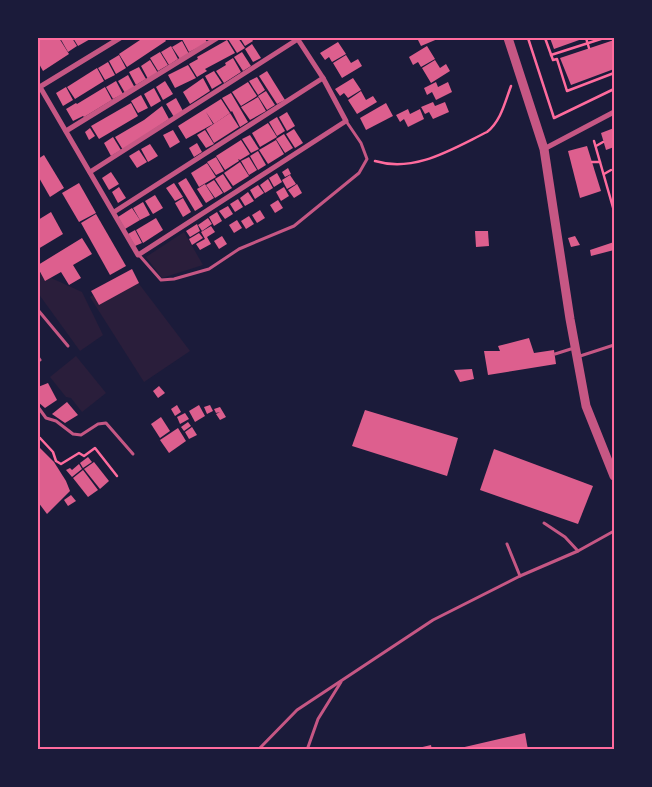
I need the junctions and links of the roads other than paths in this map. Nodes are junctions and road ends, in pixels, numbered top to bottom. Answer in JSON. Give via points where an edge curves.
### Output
{"nodes":[{"id":1,"x":120,"y":38,"type":"edge"},
{"id":2,"x":217,"y":38,"type":"edge"},
{"id":3,"x":298,"y":38,"type":"edge"},
{"id":4,"x":508,"y":38,"type":"edge"},
{"id":5,"x":323,"y":78,"type":"junction"},
{"id":6,"x":38,"y":87,"type":"edge"},
{"id":7,"x":614,"y":112,"type":"edge"},
{"id":8,"x":346,"y":120,"type":"junction"},
{"id":9,"x":66,"y":131,"type":"junction"},
{"id":10,"x":544,"y":148,"type":"junction"},
{"id":11,"x":90,"y":172,"type":"junction"},
{"id":12,"x":114,"y":212,"type":"junction"},
{"id":13,"x":138,"y":254,"type":"junction"},
{"id":14,"x":38,"y":310,"type":"edge"},
{"id":15,"x":614,"y":345,"type":"edge"},
{"id":16,"x":68,"y":346,"type":"dead end"},
{"id":17,"x":575,"y":347,"type":"junction"},
{"id":18,"x":555,"y":354,"type":"dead end"},
{"id":19,"x":38,"y":357,"type":"edge"},
{"id":20,"x":577,"y":358,"type":"junction"},
{"id":21,"x":40,"y":360,"type":"dead end"},
{"id":22,"x":38,"y":407,"type":"edge"},
{"id":23,"x":133,"y":454,"type":"dead end"},
{"id":24,"x":614,"y":476,"type":"edge"},
{"id":25,"x":544,"y":523,"type":"dead end"},
{"id":26,"x":614,"y":531,"type":"edge"},
{"id":27,"x":507,"y":544,"type":"dead end"},
{"id":28,"x":578,"y":551,"type":"junction"},
{"id":29,"x":520,"y":576,"type":"junction"},
{"id":30,"x":342,"y":679,"type":"junction"},
{"id":31,"x":258,"y":750,"type":"edge"},
{"id":32,"x":307,"y":750,"type":"edge"}],
"edges":[{"from":1,"to":6,"type":"street"},
{"from":2,"to":9,"type":"street"},
{"from":3,"to":5,"type":"street"},
{"from":3,"to":11,"type":"street"},
{"from":4,"to":10,"type":"street"},
{"from":5,"to":8,"type":"street"},
{"from":5,"to":12,"type":"street"},
{"from":6,"to":9,"type":"street"},
{"from":7,"to":10,"type":"street"},
{"from":8,"to":13,"type":"street"},
{"from":8,"to":13,"type":"lane","via":[[368,159],[359,173],[294,226],[239,249],[210,269],[174,279],[161,280]]},
{"from":9,"to":11,"type":"street"},
{"from":10,"to":17,"type":"street"},
{"from":11,"to":12,"type":"street"},
{"from":12,"to":13,"type":"street"},
{"from":14,"to":16,"type":"lane"},
{"from":15,"to":20,"type":"lane"},
{"from":17,"to":18,"type":"lane"},
{"from":17,"to":20,"type":"street"},
{"from":19,"to":21,"type":"lane"},
{"from":20,"to":24,"type":"street","via":[[586,406]]},
{"from":22,"to":23,"type":"lane","via":[[46,418],[74,434],[81,435],[98,424],[106,424]]},
{"from":25,"to":28,"type":"lane","via":[[565,537]]},
{"from":26,"to":28,"type":"lane"},
{"from":27,"to":29,"type":"lane"},
{"from":28,"to":29,"type":"lane"},
{"from":29,"to":30,"type":"lane","via":[[433,620]]},
{"from":30,"to":31,"type":"lane","via":[[297,710]]},
{"from":30,"to":32,"type":"lane","via":[[318,718]]}]}
